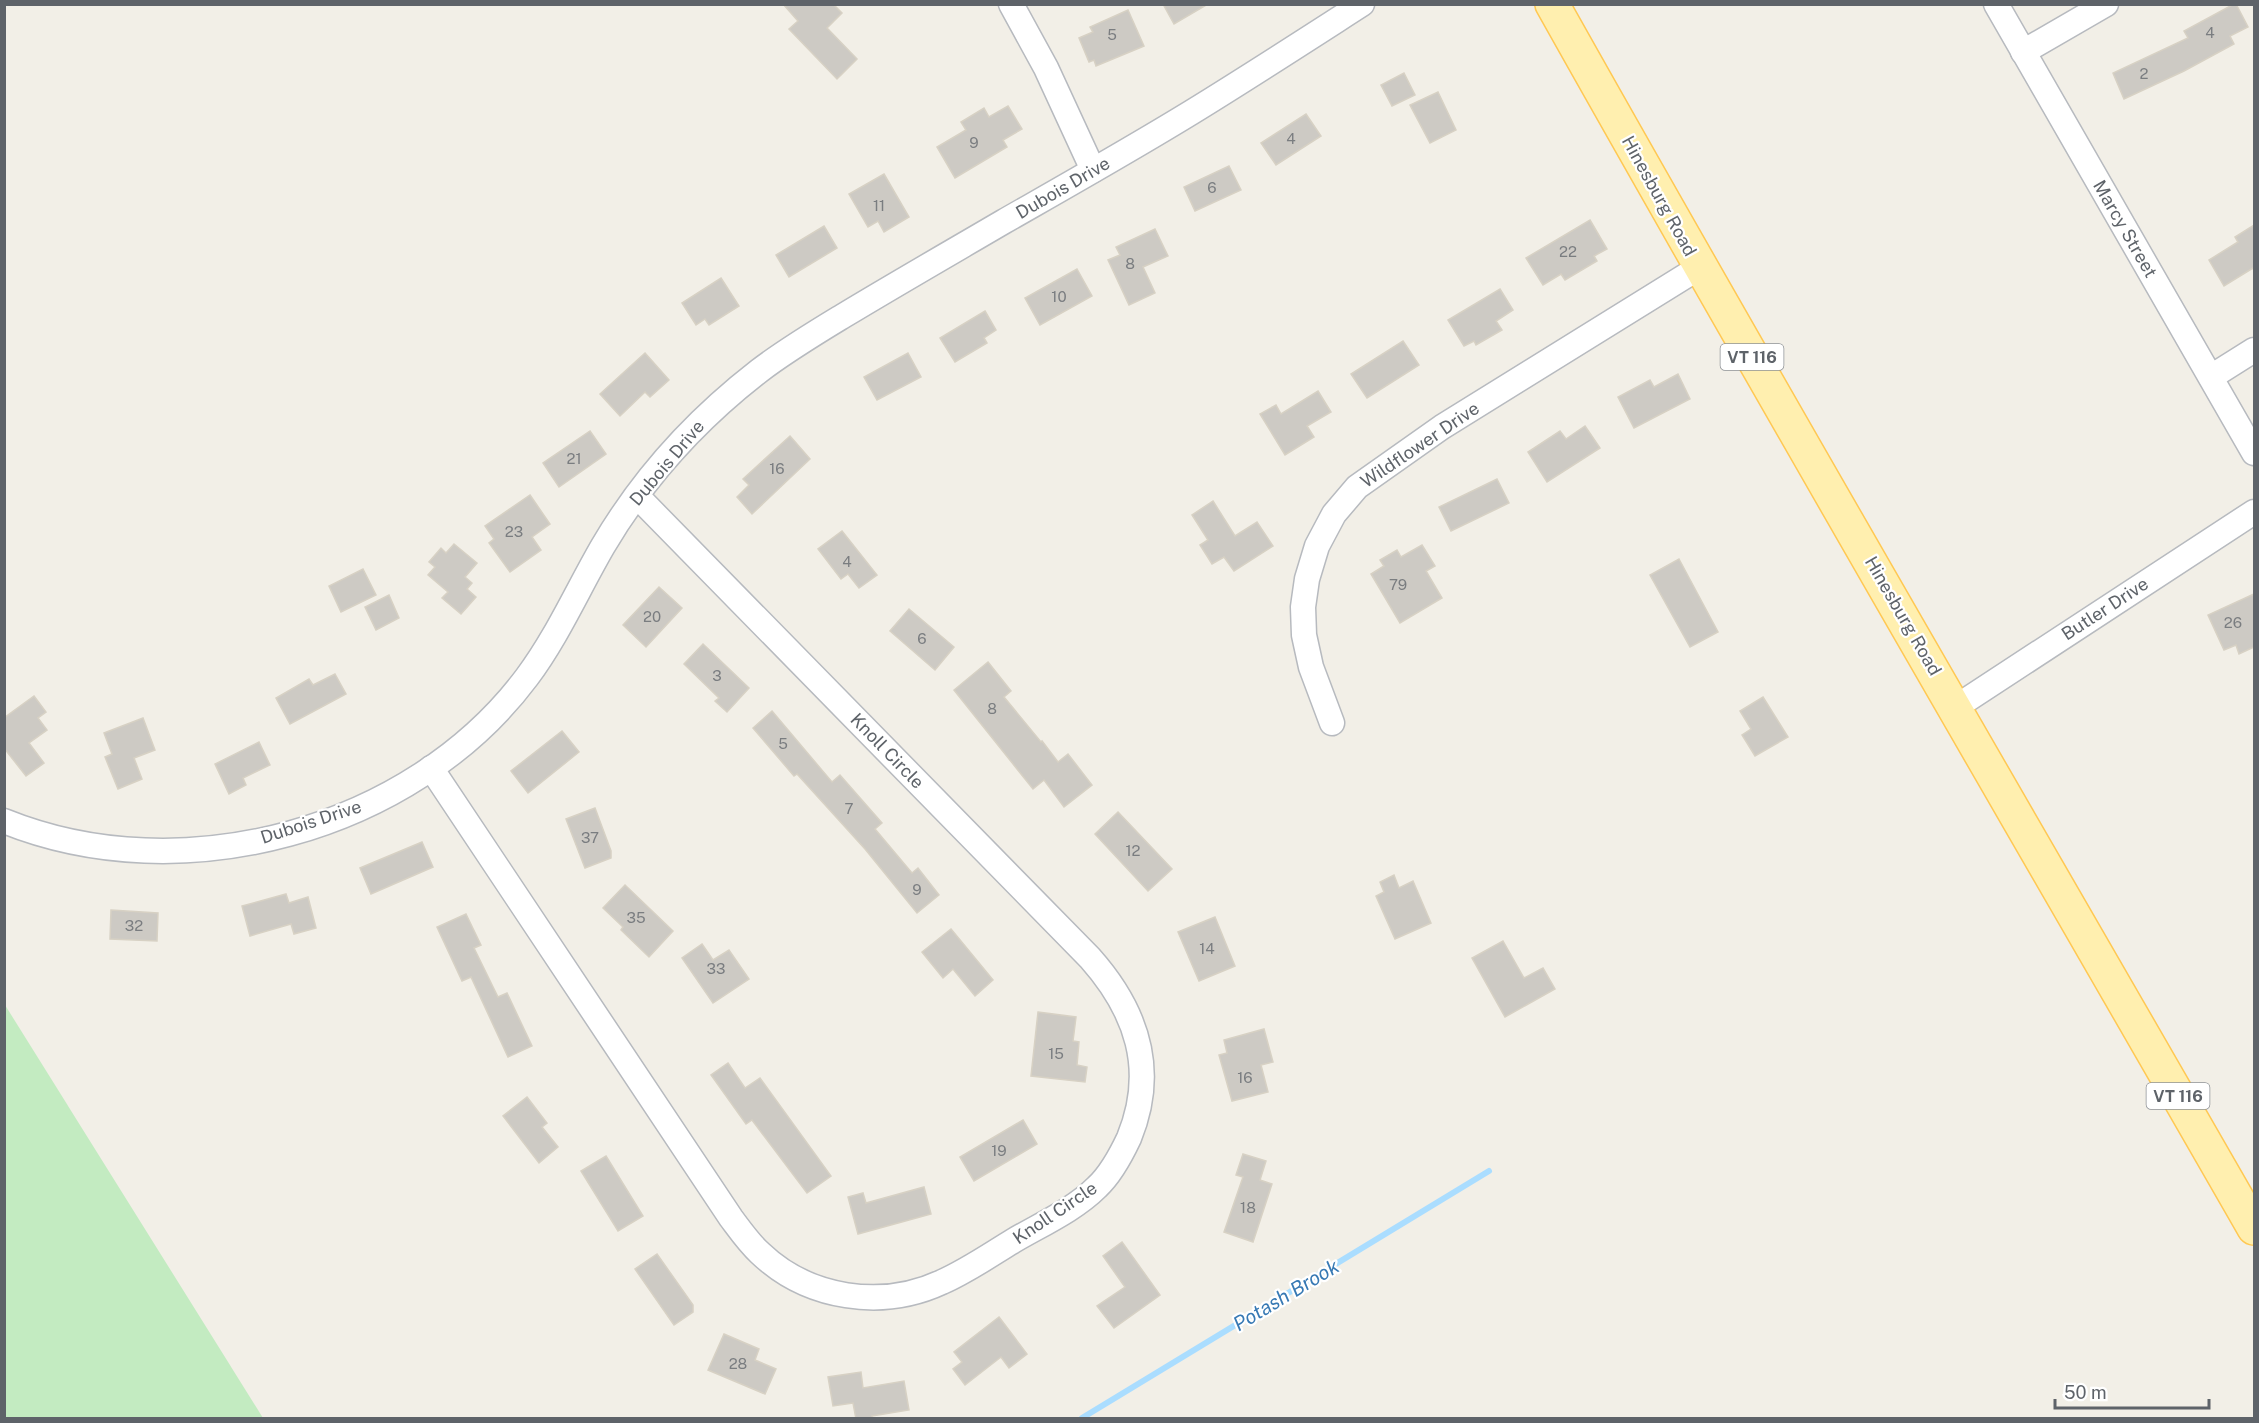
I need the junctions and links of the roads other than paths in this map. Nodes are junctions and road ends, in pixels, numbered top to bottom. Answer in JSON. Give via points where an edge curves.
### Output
{"nodes":[{"id":1,"x":1011,"y":4,"type":"edge"},
{"id":2,"x":1362,"y":4,"type":"edge"},
{"id":3,"x":1552,"y":4,"type":"edge"},
{"id":4,"x":1995,"y":4,"type":"edge"},
{"id":5,"x":2106,"y":4,"type":"edge"},
{"id":6,"x":2023,"y":52,"type":"junction"},
{"id":7,"x":1093,"y":170,"type":"junction"},
{"id":8,"x":1700,"y":267,"type":"junction"},
{"id":9,"x":2254,"y":350,"type":"edge"},
{"id":10,"x":2211,"y":377,"type":"junction"},
{"id":11,"x":2254,"y":453,"type":"edge"},
{"id":12,"x":637,"y":496,"type":"junction"},
{"id":13,"x":2254,"y":512,"type":"edge"},
{"id":14,"x":1956,"y":707,"type":"junction"},
{"id":15,"x":1332,"y":723,"type":"dead end"},
{"id":16,"x":431,"y":768,"type":"junction"},
{"id":17,"x":4,"y":821,"type":"edge"},
{"id":18,"x":2254,"y":1228,"type":"edge"}],
"edges":[{"from":1,"to":7,"type":"street","via":[[1046,68]]},
{"from":2,"to":7,"type":"street","name":"Dubois Drive"},
{"from":3,"to":8,"type":"main road","name":"Hinesburg Road","number":"VT 116"},
{"from":4,"to":6,"type":"street","name":"Marcy Street"},
{"from":5,"to":6,"type":"street"},
{"from":6,"to":10,"type":"street","name":"Marcy Street"},
{"from":7,"to":12,"type":"street","name":"Dubois Drive","via":[[773,361],[691,430]]},
{"from":8,"to":14,"type":"main road","name":"Hinesburg Road","number":"VT 116"},
{"from":8,"to":15,"type":"street","name":"Wildflower Drive","via":[[1442,428],[1357,488],[1334,514],[1317,546],[1303,607],[1311,667]]},
{"from":9,"to":10,"type":"street"},
{"from":10,"to":11,"type":"street","name":"Marcy Street"},
{"from":12,"to":16,"type":"street","name":"Dubois Drive","via":[[606,541],[529,674],[488,720]]},
{"from":12,"to":16,"type":"street","name":"Knoll Circle","via":[[1090,958],[1113,986],[1136,1034],[1142,1086],[1125,1147],[1098,1187],[956,1275],[927,1288],[866,1298],[833,1293],[787,1274],[761,1255],[731,1218]]},
{"from":13,"to":14,"type":"street","name":"Butler Drive"},
{"from":14,"to":18,"type":"main road","name":"Hinesburg Road","number":"VT 116"},
{"from":16,"to":17,"type":"street","name":"Dubois Drive","via":[[364,806],[328,821],[228,846],[163,850],[92,846],[53,839]]}]}
